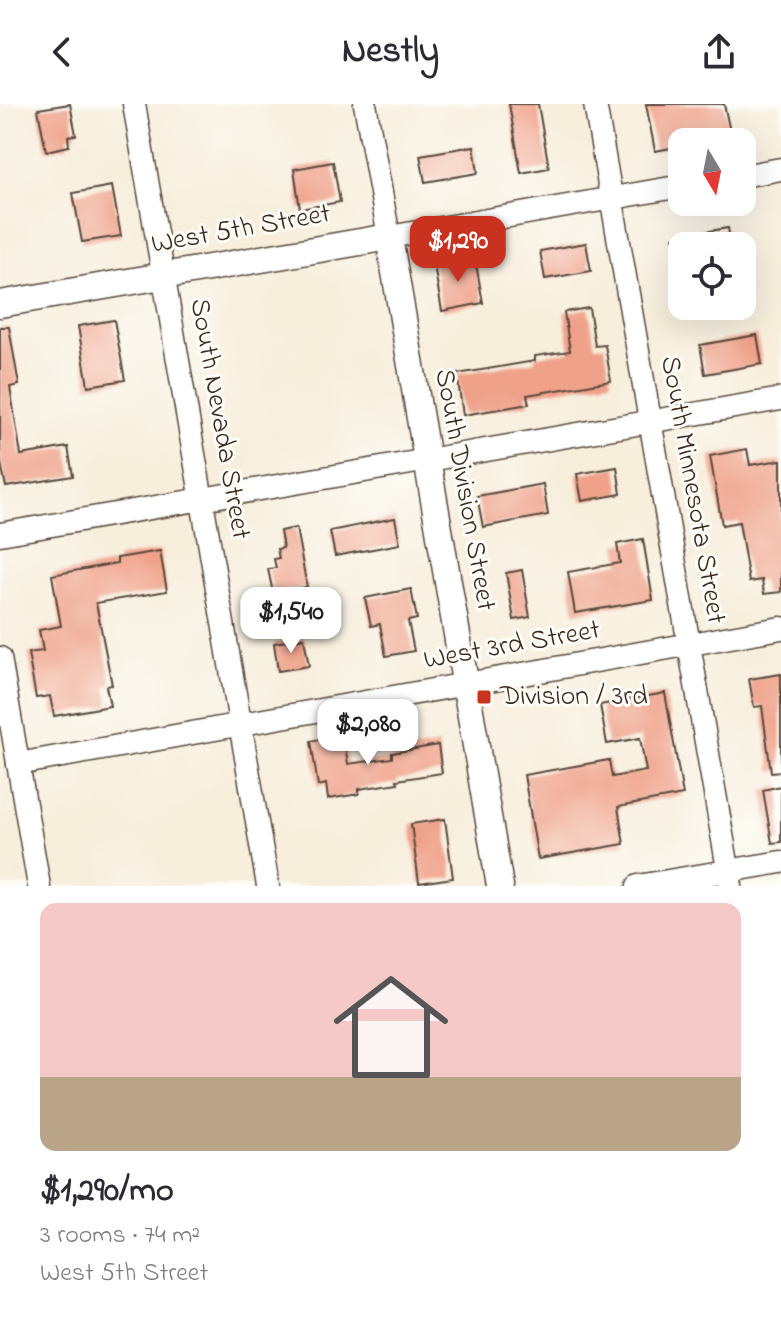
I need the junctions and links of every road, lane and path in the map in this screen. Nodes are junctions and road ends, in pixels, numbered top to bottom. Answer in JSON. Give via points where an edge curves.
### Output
{"nodes":[{"id":1,"x":134,"y":104,"type":"edge"},
{"id":2,"x":365,"y":104,"type":"edge"},
{"id":3,"x":595,"y":104,"type":"edge"},
{"id":4,"x":781,"y":169,"type":"edge"},
{"id":5,"x":756,"y":173,"type":"edge"},
{"id":6,"x":668,"y":188,"type":"edge"},
{"id":7,"x":611,"y":198,"type":"junction"},
{"id":8,"x":389,"y":237,"type":"junction"},
{"id":9,"x":165,"y":276,"type":"junction"},
{"id":10,"x":0,"y":304,"type":"edge"},
{"id":11,"x":781,"y":399,"type":"edge"},
{"id":12,"x":650,"y":422,"type":"junction"},
{"id":13,"x":427,"y":459,"type":"junction"},
{"id":14,"x":202,"y":498,"type":"junction"},
{"id":15,"x":0,"y":534,"type":"edge"},
{"id":16,"x":781,"y":628,"type":"edge"},
{"id":17,"x":688,"y":645,"type":"junction"},
{"id":18,"x":0,"y":658,"type":"edge"},
{"id":19,"x":465,"y":685,"type":"junction"},
{"id":20,"x":241,"y":724,"type":"junction"},
{"id":21,"x":18,"y":764,"type":"junction"},
{"id":22,"x":781,"y":862,"type":"edge"},
{"id":23,"x":730,"y":879,"type":"edge"},
{"id":24,"x":39,"y":886,"type":"edge"},
{"id":25,"x":268,"y":886,"type":"edge"},
{"id":26,"x":500,"y":886,"type":"edge"},
{"id":27,"x":638,"y":886,"type":"edge"}],
"edges":[{"from":1,"to":9,"type":"street","name":"South Nevada Street"},
{"from":2,"to":8,"type":"street","name":"South Division Street"},
{"from":3,"to":7,"type":"street","name":"South Minnesota Street"},
{"from":4,"to":5,"type":"street"},
{"from":6,"to":7,"type":"street","name":"West 5th Street"},
{"from":7,"to":8,"type":"street","name":"West 5th Street"},
{"from":7,"to":12,"type":"street","name":"South Minnesota Street"},
{"from":8,"to":9,"type":"street","name":"West 5th Street"},
{"from":8,"to":13,"type":"street","name":"South Division Street"},
{"from":9,"to":10,"type":"street","name":"West 5th Street"},
{"from":9,"to":14,"type":"street","name":"South Nevada Street"},
{"from":11,"to":12,"type":"street"},
{"from":12,"to":13,"type":"street"},
{"from":12,"to":17,"type":"street","name":"South Minnesota Street"},
{"from":13,"to":14,"type":"street"},
{"from":13,"to":19,"type":"street","name":"South Division Street"},
{"from":14,"to":15,"type":"street"},
{"from":14,"to":20,"type":"street","name":"South Nevada Street"},
{"from":16,"to":17,"type":"street","name":"West 3rd Street"},
{"from":17,"to":19,"type":"street","name":"West 3rd Street"},
{"from":17,"to":23,"type":"street","name":"South Minnesota Street"},
{"from":18,"to":21,"type":"street"},
{"from":19,"to":20,"type":"street","name":"West 3rd Street"},
{"from":19,"to":26,"type":"street","name":"South Division Street"},
{"from":20,"to":21,"type":"street","name":"West 3rd Street"},
{"from":20,"to":25,"type":"street","name":"South Nevada Street"},
{"from":21,"to":24,"type":"street"},
{"from":22,"to":23,"type":"street"},
{"from":23,"to":27,"type":"street"}]}
